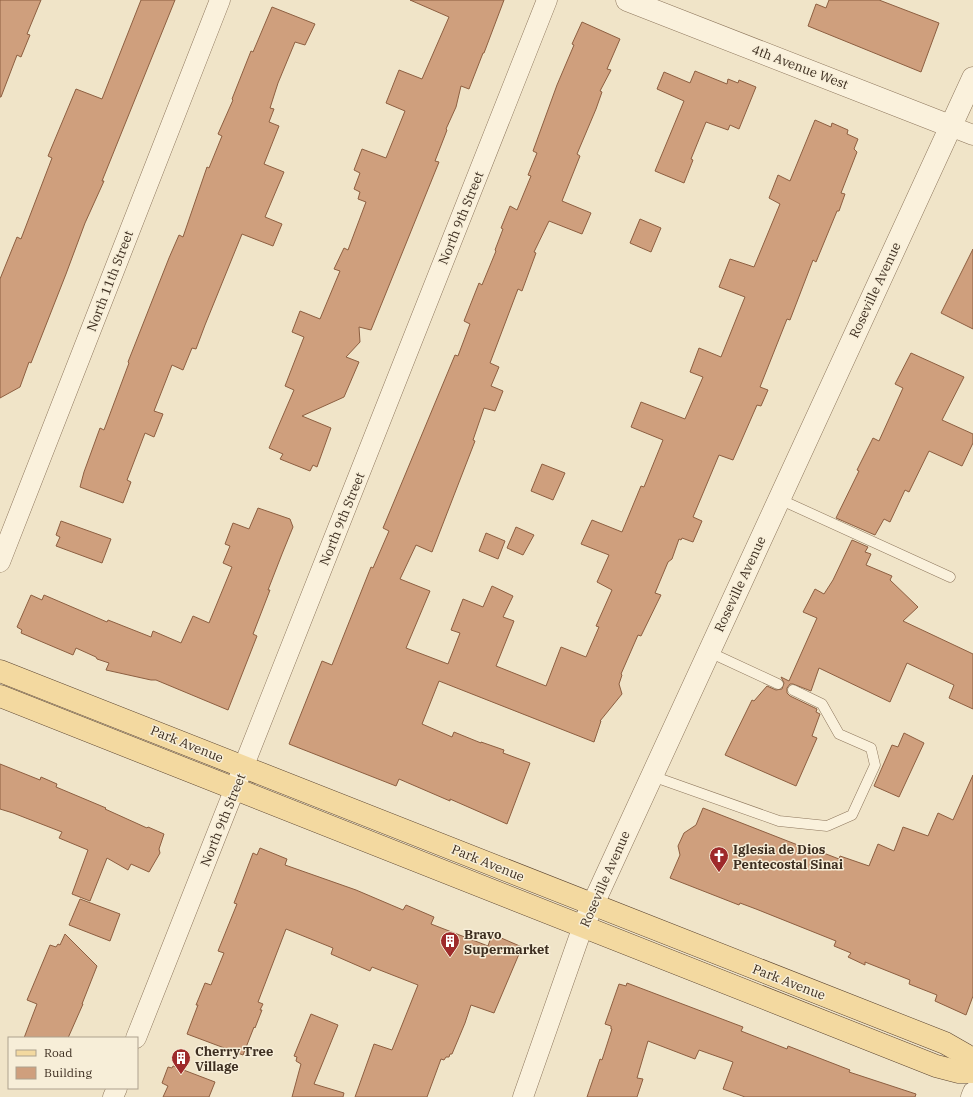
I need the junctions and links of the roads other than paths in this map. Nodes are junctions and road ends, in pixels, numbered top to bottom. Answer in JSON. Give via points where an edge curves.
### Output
{"nodes":[{"id":1,"x":220,"y":0,"type":"edge"},
{"id":2,"x":547,"y":0,"type":"edge"},
{"id":3,"x":627,"y":0,"type":"edge"},
{"id":4,"x":973,"y":78,"type":"edge"},
{"id":5,"x":950,"y":126,"type":"junction"},
{"id":6,"x":973,"y":135,"type":"edge"},
{"id":7,"x":779,"y":499,"type":"junction"},
{"id":8,"x":0,"y":562,"type":"edge"},
{"id":9,"x":950,"y":577,"type":"dead end"},
{"id":10,"x":709,"y":652,"type":"junction"},
{"id":11,"x":0,"y":671,"type":"edge"},
{"id":12,"x":778,"y":684,"type":"dead end"},
{"id":13,"x":793,"y":690,"type":"dead end"},
{"id":14,"x":0,"y":696,"type":"edge"},
{"id":15,"x":244,"y":766,"type":"junction"},
{"id":16,"x":652,"y":776,"type":"junction"},
{"id":17,"x":235,"y":789,"type":"junction"},
{"id":18,"x":593,"y":904,"type":"junction"},
{"id":19,"x":583,"y":926,"type":"junction"},
{"id":20,"x":136,"y":1037,"type":"edge"},
{"id":21,"x":973,"y":1061,"type":"edge"},
{"id":22,"x":973,"y":1072,"type":"edge"},
{"id":23,"x":973,"y":1092,"type":"edge"},
{"id":24,"x":523,"y":1097,"type":"edge"},
{"id":25,"x":971,"y":1097,"type":"edge"}],
"edges":[{"from":1,"to":8,"type":"street","name":"North 11th Street"},
{"from":2,"to":15,"type":"street","name":"North 9th Street"},
{"from":3,"to":5,"type":"street","name":"4th Avenue West"},
{"from":4,"to":5,"type":"street","name":"Roseville Avenue"},
{"from":5,"to":6,"type":"street","name":"4th Avenue West"},
{"from":5,"to":7,"type":"street","name":"Roseville Avenue"},
{"from":7,"to":9,"type":"lane"},
{"from":7,"to":10,"type":"street","name":"Roseville Avenue"},
{"from":10,"to":12,"type":"lane"},
{"from":10,"to":16,"type":"street","name":"Roseville Avenue"},
{"from":11,"to":15,"type":"main road","name":"Park Avenue"},
{"from":13,"to":16,"type":"lane","via":[[822,704],[839,734],[870,748],[875,764],[852,815],[827,826],[779,821]]},
{"from":14,"to":17,"type":"main road","name":"Park Avenue"},
{"from":15,"to":17,"type":"street","name":"North 9th Street"},
{"from":15,"to":18,"type":"main road","name":"Park Avenue"},
{"from":16,"to":18,"type":"street","name":"Roseville Avenue"},
{"from":17,"to":19,"type":"main road","name":"Park Avenue"},
{"from":17,"to":20,"type":"street","name":"North 9th Street"},
{"from":18,"to":19,"type":"street","name":"Roseville Avenue"},
{"from":18,"to":21,"type":"main road","name":"Park Avenue","via":[[956,1048]]},
{"from":19,"to":22,"type":"main road","name":"Park Avenue","via":[[936,1066],[959,1072]]},
{"from":19,"to":24,"type":"street","name":"Roseville Avenue"},
{"from":23,"to":25,"type":"street"}]}
